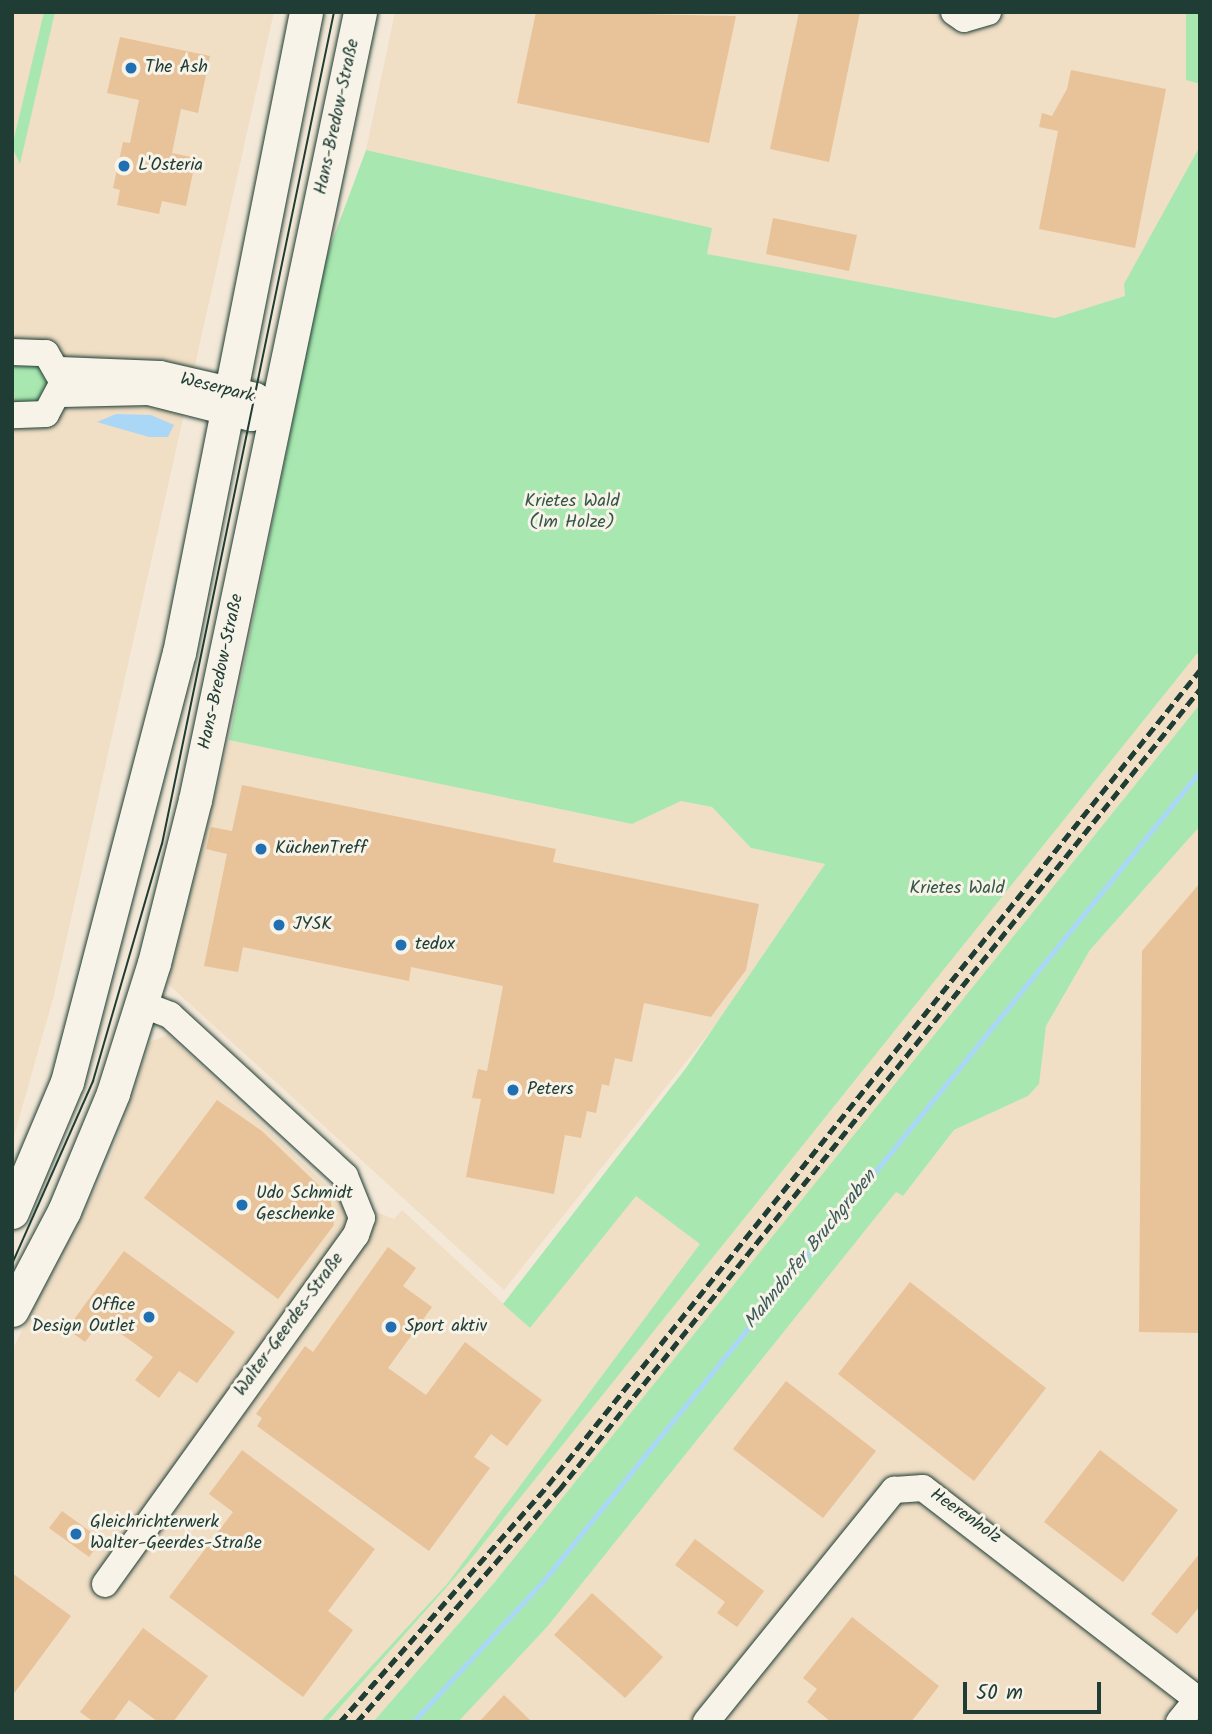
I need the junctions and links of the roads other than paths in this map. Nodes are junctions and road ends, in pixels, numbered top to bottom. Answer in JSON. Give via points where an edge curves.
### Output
{"nodes":[{"id":1,"x":306,"y":12,"type":"edge"},
{"id":2,"x":360,"y":12,"type":"edge"},
{"id":3,"x":954,"y":12,"type":"edge"},
{"id":4,"x":988,"y":12,"type":"edge"},
{"id":5,"x":12,"y":352,"type":"edge"},
{"id":6,"x":61,"y":382,"type":"junction"},
{"id":7,"x":228,"y":401,"type":"junction"},
{"id":8,"x":277,"y":410,"type":"junction"},
{"id":9,"x":12,"y":415,"type":"edge"},
{"id":10,"x":142,"y":1004,"type":"junction"},
{"id":11,"x":12,"y":1212,"type":"edge"},
{"id":12,"x":12,"y":1310,"type":"edge"},
{"id":13,"x":105,"y":1584,"type":"dead end"},
{"id":14,"x":1198,"y":1697,"type":"edge"},
{"id":15,"x":706,"y":1722,"type":"edge"},
{"id":16,"x":1179,"y":1722,"type":"edge"}],
"edges":[{"from":1,"to":7,"type":"main road"},
{"from":2,"to":8,"type":"main road","name":"Hans-Bredow-Straße"},
{"from":3,"to":4,"type":"street","via":[[964,19]]},
{"from":5,"to":6,"type":"street","via":[[35,349]]},
{"from":6,"to":7,"type":"street","name":"Weserpark","via":[[132,369]]},
{"from":6,"to":9,"type":"street","via":[[46,415]]},
{"from":7,"to":8,"type":"street","name":"Weserpark"},
{"from":7,"to":11,"type":"main road","via":[[178,653],[79,1038],[42,1149]]},
{"from":8,"to":10,"type":"main road","name":"Hans-Bredow-Straße","via":[[195,800]]},
{"from":10,"to":12,"type":"main road","name":"Hans-Bredow-Straße","via":[[64,1211]]},
{"from":10,"to":13,"type":"street","name":"Walter-Geerdes-Straße","via":[[170,1015],[345,1176],[362,1218],[356,1235]]},
{"from":14,"to":15,"type":"street","name":"Heerenholz","via":[[923,1488],[894,1490]]},
{"from":14,"to":16,"type":"street"}]}
